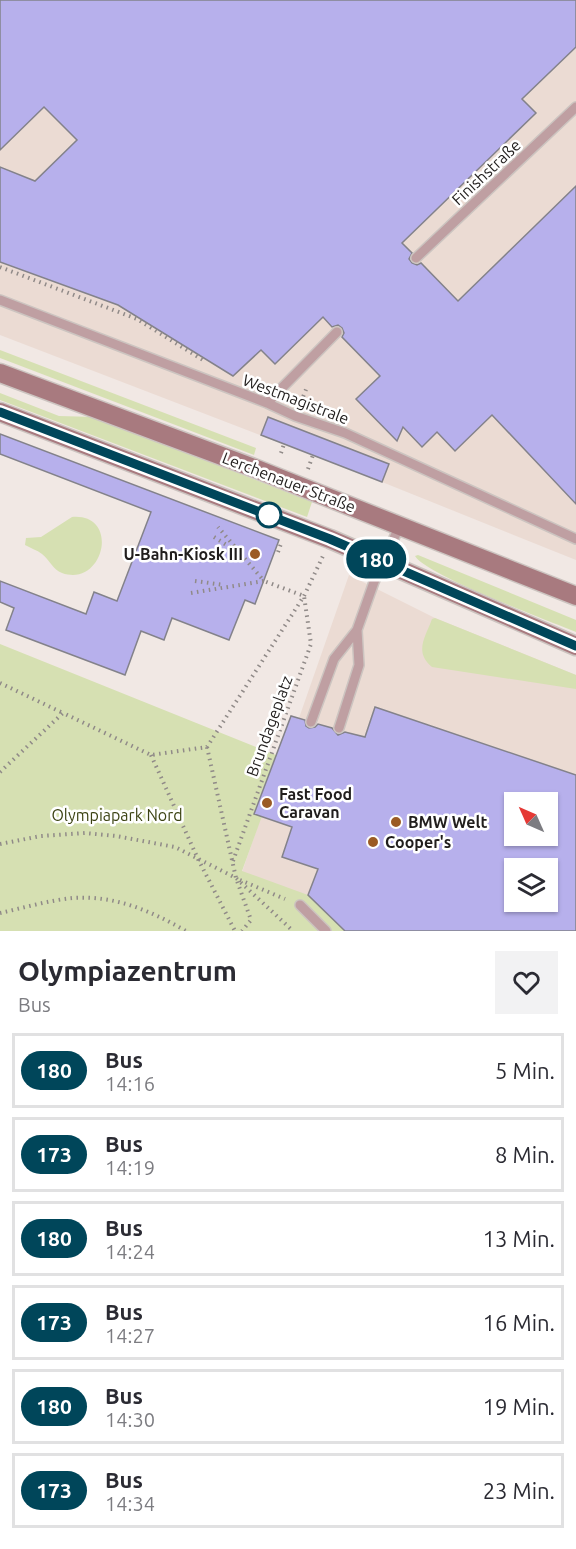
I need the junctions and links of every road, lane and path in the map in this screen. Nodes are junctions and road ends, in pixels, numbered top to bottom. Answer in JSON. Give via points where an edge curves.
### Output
{"nodes":[{"id":1,"x":576,"y":107,"type":"edge"},
{"id":2,"x":416,"y":258,"type":"dead end"},
{"id":3,"x":0,"y":300,"type":"edge"},
{"id":4,"x":337,"y":332,"type":"dead end"},
{"id":5,"x":0,"y":373,"type":"edge"},
{"id":6,"x":309,"y":383,"type":"dead end"},
{"id":7,"x":267,"y":403,"type":"junction"},
{"id":8,"x":0,"y":412,"type":"edge"},
{"id":9,"x":295,"y":416,"type":"junction"},
{"id":10,"x":284,"y":444,"type":"dead end"},
{"id":11,"x":281,"y":453,"type":"dead end"},
{"id":12,"x":313,"y":455,"type":"dead end"},
{"id":13,"x":307,"y":470,"type":"dead end"},
{"id":14,"x":400,"y":525,"type":"junction"},
{"id":15,"x":218,"y":527,"type":"dead end"},
{"id":16,"x":214,"y":537,"type":"dead end"},
{"id":17,"x":576,"y":539,"type":"edge"},
{"id":18,"x":239,"y":553,"type":"junction"},
{"id":19,"x":324,"y":555,"type":"dead end"},
{"id":20,"x":384,"y":562,"type":"junction"},
{"id":21,"x":195,"y":581,"type":"dead end"},
{"id":22,"x":264,"y":581,"type":"junction"},
{"id":23,"x":228,"y":586,"type":"junction"},
{"id":24,"x":191,"y":593,"type":"dead end"},
{"id":25,"x":304,"y":596,"type":"junction"},
{"id":26,"x":576,"y":596,"type":"edge"},
{"id":27,"x":357,"y":630,"type":"junction"},
{"id":28,"x":576,"y":646,"type":"edge"},
{"id":29,"x":0,"y":683,"type":"edge"},
{"id":30,"x":63,"y":713,"type":"junction"},
{"id":31,"x":311,"y":722,"type":"dead end"},
{"id":32,"x":339,"y":728,"type":"dead end"},
{"id":33,"x":207,"y":747,"type":"junction"},
{"id":34,"x":151,"y":755,"type":"junction"},
{"id":35,"x":0,"y":772,"type":"edge"},
{"id":36,"x":0,"y":844,"type":"edge"},
{"id":37,"x":198,"y":859,"type":"junction"},
{"id":38,"x":233,"y":861,"type":"junction"},
{"id":39,"x":236,"y":878,"type":"junction"},
{"id":40,"x":300,"y":905,"type":"joint"},
{"id":41,"x":0,"y":913,"type":"edge"},
{"id":42,"x":186,"y":931,"type":"edge"},
{"id":43,"x":235,"y":931,"type":"edge"},
{"id":44,"x":242,"y":931,"type":"edge"},
{"id":45,"x":292,"y":931,"type":"edge"},
{"id":46,"x":326,"y":931,"type":"edge"}],
"edges":[{"from":1,"to":2,"type":"lane","name":"Finishstraße"},
{"from":3,"to":7,"type":"lane","name":"Westmagistrale"},
{"from":4,"to":7,"type":"lane"},
{"from":5,"to":14,"type":"main road","name":"Lerchenauer Straße"},
{"from":6,"to":9,"type":"path"},
{"from":7,"to":9,"type":"lane","name":"Westmagistrale"},
{"from":8,"to":20,"type":"main road"},
{"from":9,"to":17,"type":"lane","name":"Westmagistrale","via":[[345,433]]},
{"from":10,"to":11,"type":"path"},
{"from":12,"to":13,"type":"path"},
{"from":14,"to":20,"type":"lane"},
{"from":14,"to":26,"type":"main road","name":"Lerchenauer Straße"},
{"from":15,"to":18,"type":"path"},
{"from":16,"to":18,"type":"path"},
{"from":18,"to":22,"type":"path"},
{"from":19,"to":25,"type":"path","name":"Brundageplatz"},
{"from":20,"to":27,"type":"lane"},
{"from":20,"to":28,"type":"main road"},
{"from":21,"to":23,"type":"path"},
{"from":22,"to":23,"type":"path"},
{"from":22,"to":25,"type":"path"},
{"from":23,"to":24,"type":"path"},
{"from":25,"to":33,"type":"path","name":"Brundageplatz"},
{"from":25,"to":38,"type":"path","name":"Brundageplatz","via":[[311,644]]},
{"from":27,"to":31,"type":"lane","via":[[334,659]]},
{"from":27,"to":32,"type":"lane","via":[[359,666]]},
{"from":29,"to":30,"type":"path"},
{"from":30,"to":34,"type":"path"},
{"from":30,"to":35,"type":"path"},
{"from":33,"to":34,"type":"path"},
{"from":33,"to":38,"type":"path","name":"Brundageplatz"},
{"from":34,"to":37,"type":"path"},
{"from":36,"to":37,"type":"path","via":[[41,836],[95,834],[175,847]]},
{"from":37,"to":39,"type":"path"},
{"from":37,"to":43,"type":"path"},
{"from":38,"to":39,"type":"path","name":"Brundageplatz"},
{"from":39,"to":40,"type":"path"},
{"from":39,"to":44,"type":"path","name":"Brundageplatz","via":[[250,920]]},
{"from":39,"to":45,"type":"path"},
{"from":40,"to":46,"type":"lane"},
{"from":41,"to":42,"type":"path","via":[[73,898],[118,901],[155,914]]}]}
